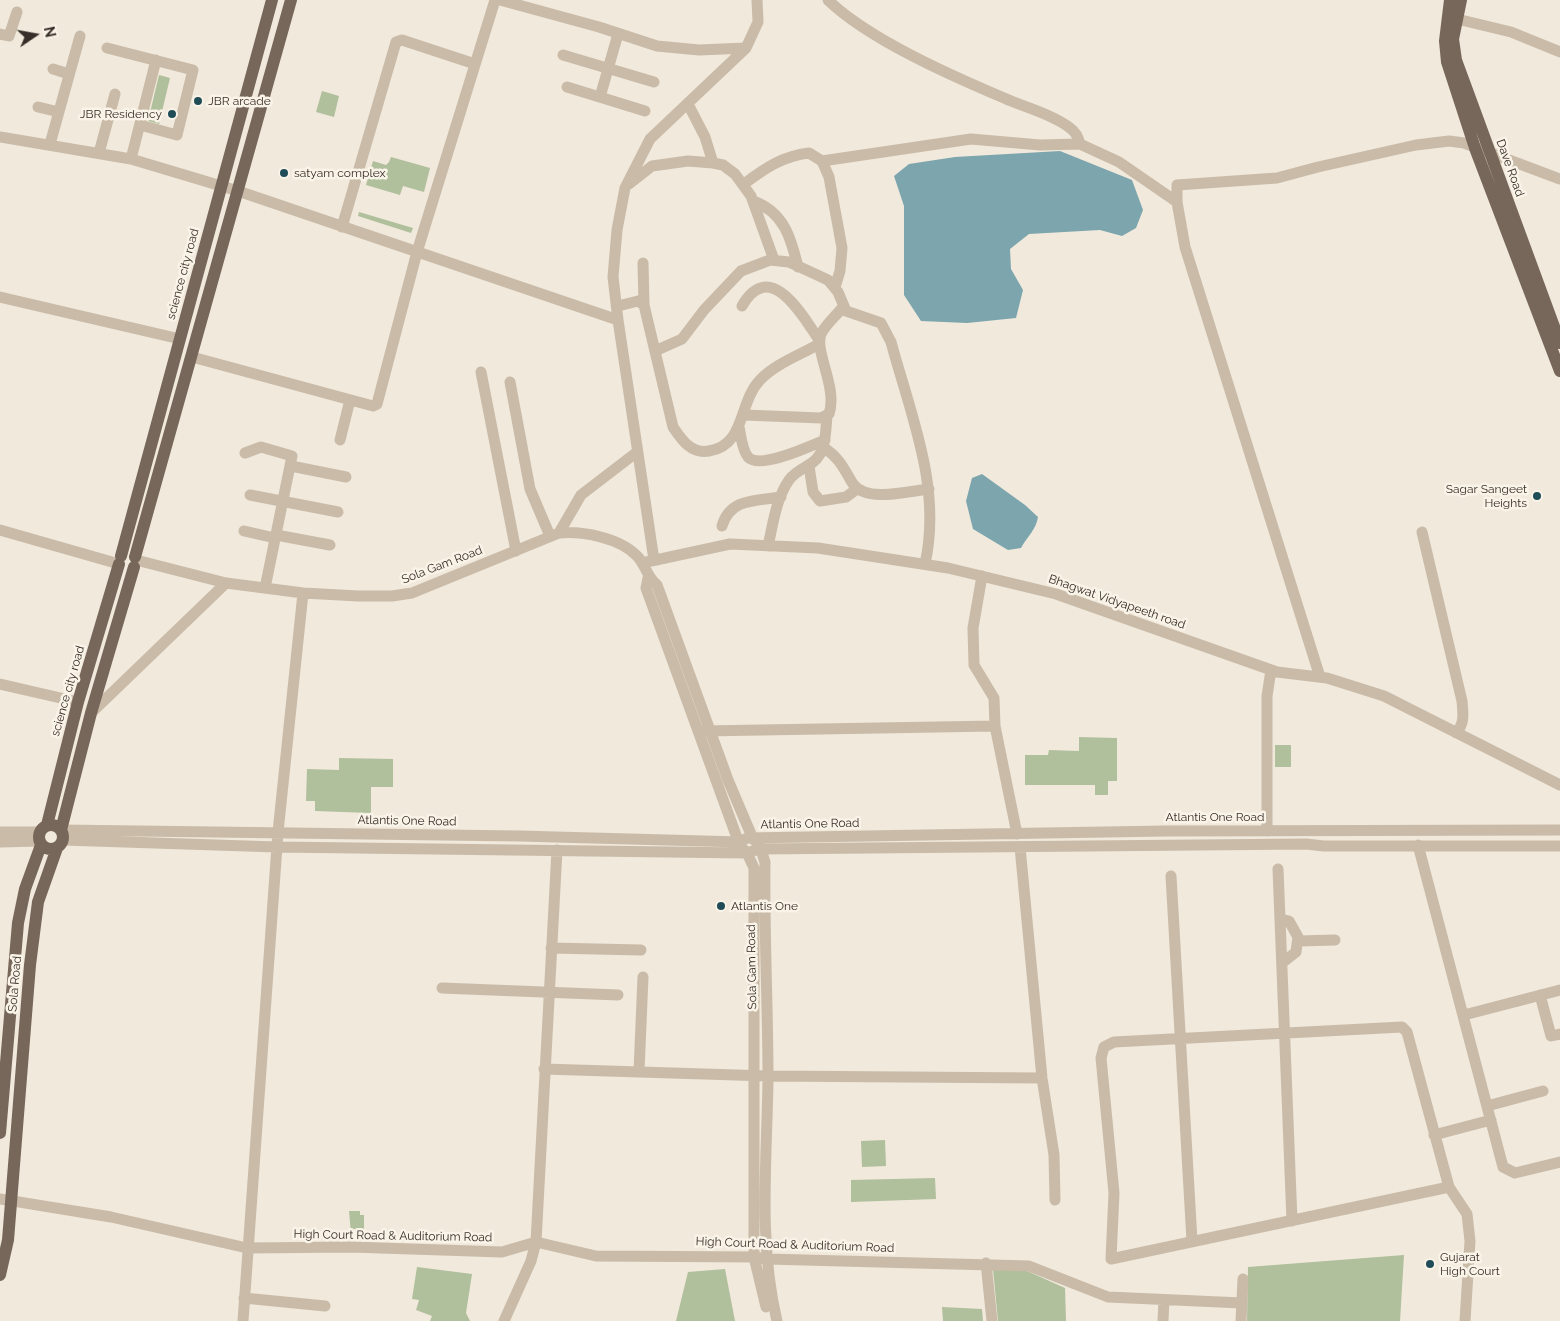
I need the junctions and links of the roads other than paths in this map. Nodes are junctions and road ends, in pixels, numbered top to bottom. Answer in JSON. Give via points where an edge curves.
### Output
{"nodes":[{"id":1,"x":272,"y":0,"type":"edge"},
{"id":2,"x":291,"y":0,"type":"edge"},
{"id":3,"x":495,"y":0,"type":"edge"},
{"id":4,"x":500,"y":0,"type":"edge"},
{"id":5,"x":757,"y":0,"type":"edge"},
{"id":6,"x":828,"y":0,"type":"edge"},
{"id":7,"x":1450,"y":0,"type":"edge"},
{"id":8,"x":1461,"y":0,"type":"edge"},
{"id":9,"x":18,"y":12,"type":"dead end"},
{"id":10,"x":1457,"y":19,"type":"junction"},
{"id":11,"x":0,"y":34,"type":"edge"},
{"id":12,"x":618,"y":34,"type":"junction"},
{"id":13,"x":80,"y":36,"type":"dead end"},
{"id":14,"x":107,"y":48,"type":"dead end"},
{"id":15,"x":746,"y":48,"type":"junction"},
{"id":16,"x":1560,"y":52,"type":"edge"},
{"id":17,"x":563,"y":55,"type":"dead end"},
{"id":18,"x":156,"y":60,"type":"junction"},
{"id":19,"x":475,"y":64,"type":"junction"},
{"id":20,"x":609,"y":68,"type":"junction"},
{"id":21,"x":53,"y":69,"type":"dead end"},
{"id":22,"x":70,"y":74,"type":"junction"},
{"id":23,"x":654,"y":82,"type":"dead end"},
{"id":24,"x":567,"y":86,"type":"dead end"},
{"id":25,"x":115,"y":94,"type":"dead end"},
{"id":26,"x":600,"y":97,"type":"junction"},
{"id":27,"x":688,"y":104,"type":"junction"},
{"id":28,"x":38,"y":108,"type":"dead end"},
{"id":29,"x":645,"y":110,"type":"dead end"},
{"id":30,"x":59,"y":112,"type":"junction"},
{"id":31,"x":140,"y":126,"type":"junction"},
{"id":32,"x":0,"y":137,"type":"edge"},
{"id":33,"x":50,"y":144,"type":"junction"},
{"id":34,"x":1080,"y":144,"type":"junction"},
{"id":35,"x":1475,"y":148,"type":"junction"},
{"id":36,"x":99,"y":153,"type":"junction"},
{"id":37,"x":1489,"y":154,"type":"junction"},
{"id":38,"x":131,"y":159,"type":"junction"},
{"id":39,"x":822,"y":161,"type":"junction"},
{"id":40,"x":713,"y":163,"type":"junction"},
{"id":41,"x":1560,"y":179,"type":"edge"},
{"id":42,"x":744,"y":184,"type":"junction"},
{"id":43,"x":221,"y":186,"type":"junction"},
{"id":44,"x":625,"y":188,"type":"junction"},
{"id":45,"x":238,"y":191,"type":"junction"},
{"id":46,"x":753,"y":201,"type":"junction"},
{"id":47,"x":1177,"y":202,"type":"junction"},
{"id":48,"x":342,"y":227,"type":"junction"},
{"id":49,"x":417,"y":252,"type":"junction"},
{"id":50,"x":774,"y":260,"type":"junction"},
{"id":51,"x":643,"y":264,"type":"dead end"},
{"id":52,"x":798,"y":267,"type":"junction"},
{"id":53,"x":835,"y":287,"type":"junction"},
{"id":54,"x":0,"y":297,"type":"edge"},
{"id":55,"x":644,"y":305,"type":"junction"},
{"id":56,"x":618,"y":306,"type":"junction"},
{"id":57,"x":742,"y":306,"type":"dead end"},
{"id":58,"x":843,"y":307,"type":"junction"},
{"id":59,"x":618,"y":320,"type":"junction"},
{"id":60,"x":180,"y":339,"type":"junction"},
{"id":61,"x":819,"y":342,"type":"junction"},
{"id":62,"x":1560,"y":343,"type":"edge"},
{"id":63,"x":655,"y":351,"type":"junction"},
{"id":64,"x":192,"y":357,"type":"junction"},
{"id":65,"x":1560,"y":371,"type":"edge"},
{"id":66,"x":481,"y":372,"type":"dead end"},
{"id":67,"x":510,"y":382,"type":"dead end"},
{"id":68,"x":350,"y":400,"type":"junction"},
{"id":69,"x":744,"y":415,"type":"junction"},
{"id":70,"x":827,"y":416,"type":"junction"},
{"id":71,"x":739,"y":427,"type":"junction"},
{"id":72,"x":340,"y":440,"type":"dead end"},
{"id":73,"x":824,"y":444,"type":"junction"},
{"id":74,"x":637,"y":452,"type":"junction"},
{"id":75,"x":245,"y":453,"type":"dead end"},
{"id":76,"x":291,"y":466,"type":"junction"},
{"id":77,"x":809,"y":466,"type":"junction"},
{"id":78,"x":346,"y":477,"type":"dead end"},
{"id":79,"x":857,"y":489,"type":"junction"},
{"id":80,"x":929,"y":489,"type":"junction"},
{"id":81,"x":250,"y":494,"type":"dead end"},
{"id":82,"x":780,"y":497,"type":"junction"},
{"id":83,"x":283,"y":501,"type":"junction"},
{"id":84,"x":338,"y":512,"type":"dead end"},
{"id":85,"x":722,"y":526,"type":"dead end"},
{"id":86,"x":0,"y":530,"type":"edge"},
{"id":87,"x":244,"y":531,"type":"dead end"},
{"id":88,"x":1422,"y":532,"type":"dead end"},
{"id":89,"x":555,"y":534,"type":"junction"},
{"id":90,"x":276,"y":536,"type":"junction"},
{"id":91,"x":330,"y":545,"type":"dead end"},
{"id":92,"x":768,"y":546,"type":"junction"},
{"id":93,"x":516,"y":551,"type":"junction"},
{"id":94,"x":120,"y":560,"type":"junction"},
{"id":95,"x":654,"y":560,"type":"junction"},
{"id":96,"x":135,"y":561,"type":"junction"},
{"id":97,"x":642,"y":563,"type":"junction"},
{"id":98,"x":925,"y":564,"type":"junction"},
{"id":99,"x":982,"y":576,"type":"junction"},
{"id":100,"x":226,"y":584,"type":"junction"},
{"id":101,"x":265,"y":588,"type":"junction"},
{"id":102,"x":302,"y":593,"type":"junction"},
{"id":103,"x":1271,"y":670,"type":"junction"},
{"id":104,"x":1320,"y":677,"type":"junction"},
{"id":105,"x":0,"y":684,"type":"edge"},
{"id":106,"x":78,"y":702,"type":"junction"},
{"id":107,"x":91,"y":713,"type":"junction"},
{"id":108,"x":994,"y":726,"type":"junction"},
{"id":109,"x":704,"y":731,"type":"junction"},
{"id":110,"x":1456,"y":733,"type":"junction"},
{"id":111,"x":1560,"y":785,"type":"edge"},
{"id":112,"x":1560,"y":830,"type":"edge"},
{"id":113,"x":1267,"y":831,"type":"junction"},
{"id":114,"x":0,"y":832,"type":"edge"},
{"id":115,"x":278,"y":832,"type":"junction"},
{"id":116,"x":1017,"y":834,"type":"junction"},
{"id":117,"x":42,"y":836,"type":"junction"},
{"id":118,"x":60,"y":840,"type":"junction"},
{"id":119,"x":0,"y":842,"type":"edge"},
{"id":120,"x":740,"y":842,"type":"junction"},
{"id":121,"x":756,"y":844,"type":"junction"},
{"id":122,"x":1418,"y":845,"type":"junction"},
{"id":123,"x":1560,"y":846,"type":"edge"},
{"id":124,"x":276,"y":847,"type":"junction"},
{"id":125,"x":1020,"y":847,"type":"junction"},
{"id":126,"x":557,"y":850,"type":"junction"},
{"id":127,"x":747,"y":853,"type":"junction"},
{"id":128,"x":1278,"y":868,"type":"dead end"},
{"id":129,"x":1171,"y":876,"type":"dead end"},
{"id":130,"x":1280,"y":919,"type":"junction"},
{"id":131,"x":1334,"y":940,"type":"dead end"},
{"id":132,"x":1298,"y":941,"type":"junction"},
{"id":133,"x":551,"y":948,"type":"junction"},
{"id":134,"x":641,"y":950,"type":"dead end"},
{"id":135,"x":1282,"y":963,"type":"junction"},
{"id":136,"x":643,"y":977,"type":"dead end"},
{"id":137,"x":442,"y":988,"type":"dead end"},
{"id":138,"x":1560,"y":990,"type":"edge"},
{"id":139,"x":549,"y":992,"type":"junction"},
{"id":140,"x":618,"y":995,"type":"dead end"},
{"id":141,"x":1540,"y":995,"type":"junction"},
{"id":142,"x":1464,"y":1015,"type":"junction"},
{"id":143,"x":1285,"y":1033,"type":"junction"},
{"id":144,"x":1560,"y":1034,"type":"edge"},
{"id":145,"x":1180,"y":1039,"type":"junction"},
{"id":146,"x":544,"y":1068,"type":"junction"},
{"id":147,"x":639,"y":1071,"type":"junction"},
{"id":148,"x":754,"y":1075,"type":"junction"},
{"id":149,"x":768,"y":1076,"type":"junction"},
{"id":150,"x":1042,"y":1078,"type":"junction"},
{"id":151,"x":1543,"y":1091,"type":"dead end"},
{"id":152,"x":1487,"y":1106,"type":"junction"},
{"id":153,"x":1491,"y":1120,"type":"junction"},
{"id":154,"x":0,"y":1133,"type":"edge"},
{"id":155,"x":1434,"y":1135,"type":"junction"},
{"id":156,"x":1560,"y":1162,"type":"edge"},
{"id":157,"x":1449,"y":1188,"type":"junction"},
{"id":158,"x":6,"y":1200,"type":"edge"},
{"id":159,"x":1055,"y":1200,"type":"dead end"},
{"id":160,"x":1292,"y":1220,"type":"junction"},
{"id":161,"x":1192,"y":1241,"type":"junction"},
{"id":162,"x":536,"y":1242,"type":"junction"},
{"id":163,"x":247,"y":1248,"type":"junction"},
{"id":164,"x":754,"y":1257,"type":"junction"},
{"id":165,"x":766,"y":1259,"type":"junction"},
{"id":166,"x":986,"y":1263,"type":"junction"},
{"id":167,"x":0,"y":1275,"type":"edge"},
{"id":168,"x":1244,"y":1279,"type":"dead end"},
{"id":169,"x":244,"y":1298,"type":"junction"},
{"id":170,"x":1164,"y":1300,"type":"junction"},
{"id":171,"x":1242,"y":1303,"type":"junction"},
{"id":172,"x":325,"y":1306,"type":"dead end"},
{"id":173,"x":243,"y":1321,"type":"edge"},
{"id":174,"x":504,"y":1321,"type":"edge"},
{"id":175,"x":769,"y":1321,"type":"edge"},
{"id":176,"x":777,"y":1321,"type":"edge"},
{"id":177,"x":992,"y":1321,"type":"edge"},
{"id":178,"x":1163,"y":1321,"type":"edge"},
{"id":179,"x":1241,"y":1321,"type":"edge"},
{"id":180,"x":1465,"y":1321,"type":"edge"}],
"edges":[{"from":1,"to":43,"type":"main road","name":"science city road"},
{"from":2,"to":45,"type":"main road","name":"Sola Road"},
{"from":3,"to":19,"type":"street"},
{"from":4,"to":12,"type":"street"},
{"from":5,"to":15,"type":"street","via":[[758,22]]},
{"from":6,"to":34,"type":"street","via":[[847,16],[896,46],[1064,124],[1076,134]]},
{"from":7,"to":35,"type":"main road","via":[[1445,41],[1447,62]]},
{"from":8,"to":10,"type":"main road","name":"Dave Road"},
{"from":9,"to":11,"type":"street","via":[[9,36]]},
{"from":10,"to":16,"type":"street","via":[[1511,32]]},
{"from":10,"to":37,"type":"main road","name":"Dave Road","via":[[1453,39],[1456,60]]},
{"from":12,"to":15,"type":"street","via":[[678,49]]},
{"from":12,"to":20,"type":"street"},
{"from":13,"to":22,"type":"street"},
{"from":14,"to":18,"type":"street"},
{"from":15,"to":27,"type":"street"},
{"from":17,"to":20,"type":"street"},
{"from":18,"to":31,"type":"street"},
{"from":18,"to":31,"type":"street","via":[[193,70],[177,135]]},
{"from":19,"to":48,"type":"street","via":[[402,40],[396,42]]},
{"from":19,"to":49,"type":"street"},
{"from":20,"to":23,"type":"street"},
{"from":20,"to":26,"type":"street"},
{"from":21,"to":22,"type":"street"},
{"from":22,"to":30,"type":"street"},
{"from":24,"to":26,"type":"street"},
{"from":25,"to":36,"type":"street"},
{"from":26,"to":29,"type":"street"},
{"from":27,"to":40,"type":"street","via":[[705,137]]},
{"from":27,"to":44,"type":"street","via":[[650,140]]},
{"from":28,"to":30,"type":"street"},
{"from":30,"to":33,"type":"street"},
{"from":31,"to":38,"type":"street"},
{"from":32,"to":33,"type":"street"},
{"from":33,"to":36,"type":"street"},
{"from":34,"to":39,"type":"street","via":[[1040,145],[971,139]]},
{"from":34,"to":47,"type":"street","via":[[1119,162]]},
{"from":35,"to":37,"type":"street"},
{"from":35,"to":47,"type":"street","via":[[1449,142],[1416,145],[1277,178],[1177,186]]},
{"from":35,"to":65,"type":"main road"},
{"from":36,"to":38,"type":"street"},
{"from":37,"to":41,"type":"street"},
{"from":37,"to":62,"type":"main road","name":"Dave Road"},
{"from":38,"to":43,"type":"street"},
{"from":39,"to":42,"type":"street","via":[[809,153],[789,157]]},
{"from":39,"to":53,"type":"street","via":[[829,177],[842,248]]},
{"from":40,"to":42,"type":"street","via":[[735,174]]},
{"from":40,"to":44,"type":"street","via":[[688,161],[652,166]]},
{"from":42,"to":46,"type":"street"},
{"from":43,"to":45,"type":"street"},
{"from":43,"to":60,"type":"main road","name":"science city road"},
{"from":44,"to":56,"type":"street","via":[[613,276]]},
{"from":45,"to":48,"type":"street"},
{"from":45,"to":64,"type":"main road","name":"Sola Road"},
{"from":46,"to":50,"type":"street"},
{"from":46,"to":52,"type":"street","via":[[766,207],[785,225]]},
{"from":47,"to":104,"type":"street","via":[[1185,247]]},
{"from":48,"to":49,"type":"street"},
{"from":49,"to":59,"type":"street"},
{"from":49,"to":68,"type":"street","via":[[377,404],[373,406]]},
{"from":50,"to":52,"type":"street"},
{"from":50,"to":63,"type":"street","via":[[741,271],[682,339]]},
{"from":51,"to":55,"type":"street"},
{"from":52,"to":53,"type":"street","via":[[828,280]]},
{"from":53,"to":58,"type":"street"},
{"from":54,"to":60,"type":"street"},
{"from":55,"to":56,"type":"street","via":[[638,301]]},
{"from":55,"to":63,"type":"street"},
{"from":56,"to":59,"type":"street"},
{"from":57,"to":61,"type":"street","via":[[754,290],[775,289],[792,301]]},
{"from":58,"to":61,"type":"street","via":[[824,329]]},
{"from":58,"to":80,"type":"street","via":[[883,326],[891,342]]},
{"from":59,"to":74,"type":"street","via":[[633,406]]},
{"from":60,"to":94,"type":"main road","name":"science city road"},
{"from":61,"to":69,"type":"street","via":[[759,381],[750,395]]},
{"from":61,"to":70,"type":"street","via":[[831,390]]},
{"from":63,"to":71,"type":"street","via":[[673,427],[684,443],[702,452],[720,449]]},
{"from":64,"to":68,"type":"street"},
{"from":64,"to":96,"type":"main road","name":"Sola Road"},
{"from":66,"to":93,"type":"street"},
{"from":67,"to":89,"type":"street","via":[[530,489]]},
{"from":68,"to":72,"type":"street"},
{"from":69,"to":70,"type":"street"},
{"from":69,"to":71,"type":"street"},
{"from":70,"to":73,"type":"street"},
{"from":71,"to":73,"type":"street","via":[[745,452],[757,461]]},
{"from":73,"to":77,"type":"street","via":[[821,454]]},
{"from":73,"to":79,"type":"street","via":[[838,458]]},
{"from":74,"to":89,"type":"street","via":[[581,495]]},
{"from":74,"to":95,"type":"street"},
{"from":75,"to":76,"type":"street","via":[[261,447],[290,454]]},
{"from":76,"to":78,"type":"street"},
{"from":76,"to":83,"type":"street"},
{"from":77,"to":79,"type":"street","via":[[813,492],[820,501],[846,497]]},
{"from":77,"to":82,"type":"street","via":[[790,478]]},
{"from":79,"to":80,"type":"street","via":[[880,495]]},
{"from":80,"to":98,"type":"street","via":[[930,531]]},
{"from":81,"to":83,"type":"street"},
{"from":82,"to":85,"type":"street","via":[[735,506],[725,516]]},
{"from":82,"to":92,"type":"street"},
{"from":83,"to":84,"type":"street"},
{"from":83,"to":90,"type":"street"},
{"from":86,"to":94,"type":"street"},
{"from":87,"to":90,"type":"street"},
{"from":88,"to":110,"type":"street","via":[[1462,701],[1462,727]]},
{"from":89,"to":93,"type":"street","name":"Sola Gam Road"},
{"from":89,"to":97,"type":"street","name":"Sola Gam Road","via":[[573,532],[610,541],[632,552]]},
{"from":90,"to":91,"type":"street"},
{"from":90,"to":101,"type":"street"},
{"from":92,"to":95,"type":"street","name":"Bhagwat Vidyapeeth road","via":[[730,544]]},
{"from":92,"to":98,"type":"street","name":"Bhagwat Vidyapeeth road","via":[[818,548]]},
{"from":93,"to":102,"type":"street","name":"Sola Gam Road","via":[[402,595]]},
{"from":94,"to":96,"type":"main road","via":[[128,553]]},
{"from":94,"to":106,"type":"main road","name":"science city road"},
{"from":95,"to":97,"type":"street","name":"Bhagwat Vidyapeeth road"},
{"from":96,"to":100,"type":"street","name":"Sola Gam Road"},
{"from":96,"to":107,"type":"main road","name":"Sola Road"},
{"from":97,"to":109,"type":"street","name":"Sola Gam Road","via":[[648,578],[646,588]]},
{"from":98,"to":99,"type":"street","name":"Bhagwat Vidyapeeth road"},
{"from":99,"to":103,"type":"street","name":"Bhagwat Vidyapeeth road","via":[[1056,594]]},
{"from":99,"to":108,"type":"street","via":[[973,628],[974,665],[994,698]]},
{"from":100,"to":101,"type":"street","name":"Sola Gam Road"},
{"from":100,"to":107,"type":"street"},
{"from":101,"to":102,"type":"street","name":"Sola Gam Road"},
{"from":102,"to":115,"type":"street"},
{"from":103,"to":104,"type":"street","name":"Bhagwat Vidyapeeth road"},
{"from":103,"to":113,"type":"street","via":[[1267,696]]},
{"from":104,"to":110,"type":"street","name":"Bhagwat Vidyapeeth road","via":[[1384,696]]},
{"from":105,"to":106,"type":"street"},
{"from":106,"to":117,"type":"main road","name":"science city road"},
{"from":107,"to":118,"type":"main road","name":"Sola Road"},
{"from":108,"to":109,"type":"street"},
{"from":108,"to":116,"type":"street"},
{"from":109,"to":120,"type":"street","name":"Sola Gam Road"},
{"from":109,"to":121,"type":"street","name":"Sola Gam Road"},
{"from":110,"to":111,"type":"street","name":"Bhagwat Vidyapeeth road"},
{"from":112,"to":113,"type":"street","name":"Atlantis One Road"},
{"from":113,"to":116,"type":"street","name":"Atlantis One Road"},
{"from":114,"to":117,"type":"street"},
{"from":115,"to":118,"type":"street","name":"Atlantis One Road"},
{"from":115,"to":120,"type":"street","name":"Atlantis One Road"},
{"from":115,"to":124,"type":"street"},
{"from":116,"to":121,"type":"street","name":"Atlantis One Road"},
{"from":117,"to":118,"type":"main road","via":[[48,849]]},
{"from":117,"to":118,"type":"main road","via":[[55,825]]},
{"from":117,"to":119,"type":"street"},
{"from":117,"to":154,"type":"main road","name":"Sola Road","via":[[18,923]]},
{"from":118,"to":124,"type":"street","name":"Atlantis One Road"},
{"from":118,"to":158,"type":"main road","name":"Sola Road","via":[[38,902]]},
{"from":120,"to":121,"type":"street","name":"Atlantis One Road","via":[[747,838]]},
{"from":120,"to":127,"type":"street","name":"Sola Gam Road"},
{"from":121,"to":125,"type":"street","name":"Atlantis One Road"},
{"from":121,"to":127,"type":"street","name":"Atlantis One Road"},
{"from":121,"to":149,"type":"street","name":"Sola Gam Road","via":[[765,862]]},
{"from":122,"to":123,"type":"street","name":"Atlantis One Road"},
{"from":122,"to":125,"type":"street","name":"Atlantis One Road"},
{"from":122,"to":142,"type":"street"},
{"from":124,"to":126,"type":"street","name":"Atlantis One Road"},
{"from":124,"to":163,"type":"street"},
{"from":125,"to":150,"type":"street"},
{"from":126,"to":127,"type":"street","name":"Atlantis One Road"},
{"from":126,"to":133,"type":"street"},
{"from":127,"to":148,"type":"street","name":"Sola Gam Road","via":[[754,868]]},
{"from":128,"to":130,"type":"street"},
{"from":129,"to":145,"type":"street"},
{"from":130,"to":132,"type":"street","via":[[1289,921],[1295,928]]},
{"from":130,"to":135,"type":"street"},
{"from":131,"to":132,"type":"street"},
{"from":132,"to":135,"type":"street","via":[[1296,952]]},
{"from":133,"to":134,"type":"street"},
{"from":133,"to":139,"type":"street"},
{"from":135,"to":143,"type":"street"},
{"from":136,"to":147,"type":"street"},
{"from":137,"to":139,"type":"street"},
{"from":138,"to":141,"type":"street"},
{"from":139,"to":140,"type":"street"},
{"from":139,"to":146,"type":"street"},
{"from":141,"to":142,"type":"street"},
{"from":141,"to":144,"type":"street","via":[[1551,1036]]},
{"from":142,"to":152,"type":"street"},
{"from":143,"to":145,"type":"street"},
{"from":143,"to":155,"type":"street","via":[[1402,1027],[1407,1032]]},
{"from":143,"to":160,"type":"street"},
{"from":145,"to":161,"type":"street"},
{"from":145,"to":161,"type":"street","via":[[1114,1042],[1104,1047],[1101,1058],[1114,1193],[1112,1259]]},
{"from":146,"to":147,"type":"street"},
{"from":146,"to":162,"type":"street"},
{"from":147,"to":148,"type":"street"},
{"from":148,"to":149,"type":"street"},
{"from":148,"to":164,"type":"street","name":"Sola Gam Road"},
{"from":149,"to":150,"type":"street"},
{"from":149,"to":165,"type":"street","name":"Sola Gam Road"},
{"from":150,"to":159,"type":"street","via":[[1054,1155]]},
{"from":151,"to":152,"type":"street"},
{"from":152,"to":153,"type":"street"},
{"from":153,"to":155,"type":"street"},
{"from":153,"to":156,"type":"street","via":[[1503,1167],[1515,1173]]},
{"from":155,"to":157,"type":"street"},
{"from":157,"to":160,"type":"street"},
{"from":157,"to":180,"type":"street","via":[[1467,1214],[1469,1252]]},
{"from":158,"to":163,"type":"street","name":"High Court Road & Auditorium Road","via":[[111,1217]]},
{"from":158,"to":167,"type":"main road","name":"Sola Road","via":[[8,1240]]},
{"from":160,"to":161,"type":"street"},
{"from":162,"to":163,"type":"street","name":"High Court Road & Auditorium Road","via":[[502,1252],[351,1247]]},
{"from":162,"to":164,"type":"street","name":"High Court Road & Auditorium Road","via":[[596,1256]]},
{"from":162,"to":174,"type":"street"},
{"from":163,"to":169,"type":"street"},
{"from":164,"to":165,"type":"street","name":"High Court Road & Auditorium Road"},
{"from":164,"to":175,"type":"street","name":"Sola Gam Road"},
{"from":165,"to":166,"type":"street","name":"High Court Road & Auditorium Road"},
{"from":165,"to":176,"type":"street","name":"Sola Gam Road"},
{"from":166,"to":170,"type":"street","name":"High Court Road & Auditorium Road","via":[[1029,1266],[1108,1297]]},
{"from":166,"to":177,"type":"street"},
{"from":168,"to":171,"type":"street"},
{"from":169,"to":172,"type":"street"},
{"from":169,"to":173,"type":"street"},
{"from":170,"to":171,"type":"street","name":"High Court Road & Auditorium Road"},
{"from":170,"to":178,"type":"street"},
{"from":171,"to":179,"type":"street"}]}
